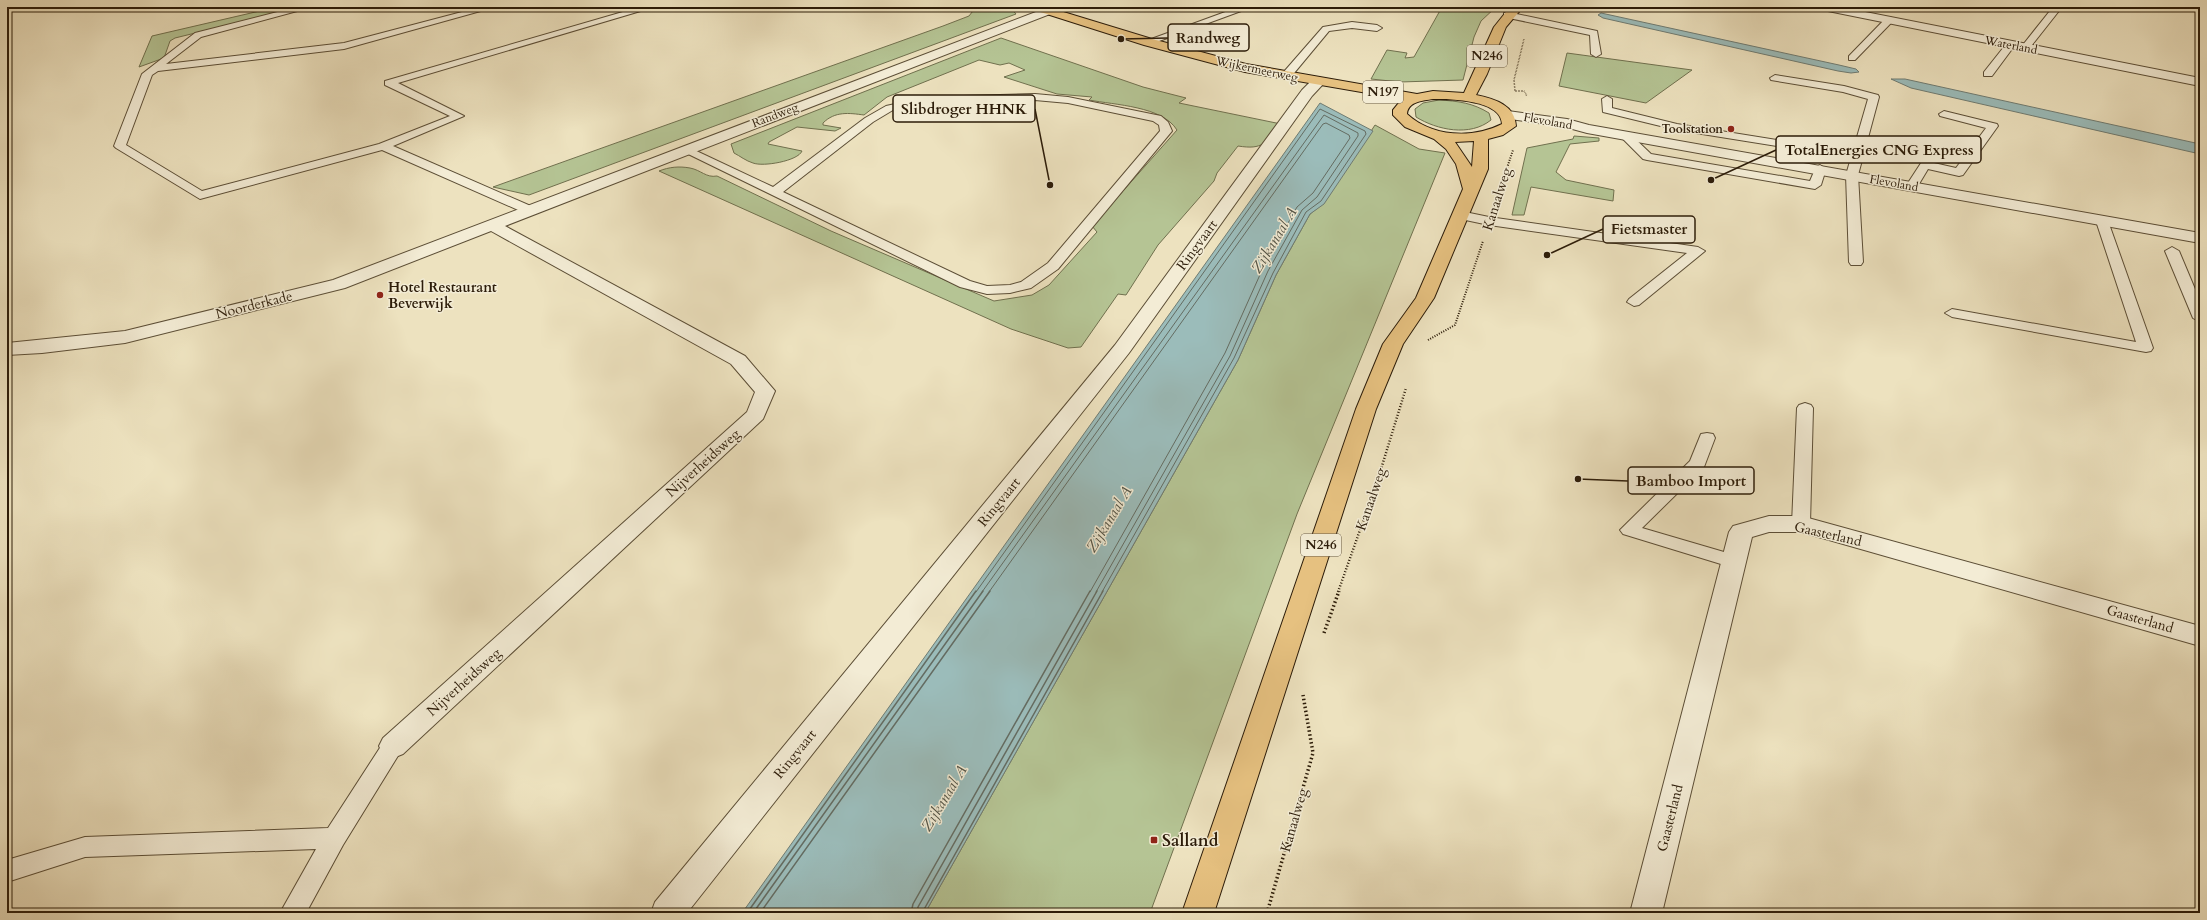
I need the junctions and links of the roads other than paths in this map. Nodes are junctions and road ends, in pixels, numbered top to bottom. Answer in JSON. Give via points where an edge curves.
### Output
{"nodes":[{"id":1,"x":308,"y":7,"type":"edge"},
{"id":2,"x":491,"y":7,"type":"edge"},
{"id":3,"x":650,"y":7,"type":"edge"},
{"id":4,"x":1248,"y":7,"type":"edge"},
{"id":5,"x":1517,"y":7,"type":"edge"},
{"id":6,"x":1823,"y":7,"type":"edge"},
{"id":7,"x":1888,"y":7,"type":"edge"},
{"id":8,"x":2058,"y":7,"type":"edge"},
{"id":9,"x":1047,"y":8,"type":"edge"},
{"id":10,"x":1507,"y":15,"type":"junction"},
{"id":11,"x":1876,"y":18,"type":"junction"},
{"id":12,"x":1888,"y":20,"type":"junction"},
{"id":13,"x":1377,"y":28,"type":"dead end"},
{"id":14,"x":1148,"y":42,"type":"junction"},
{"id":15,"x":2010,"y":45,"type":"junction"},
{"id":16,"x":2025,"y":48,"type":"junction"},
{"id":17,"x":1596,"y":54,"type":"dead end"},
{"id":18,"x":1852,"y":58,"type":"dead end"},
{"id":19,"x":154,"y":68,"type":"junction"},
{"id":20,"x":1988,"y":74,"type":"dead end"},
{"id":21,"x":1286,"y":76,"type":"junction"},
{"id":22,"x":1775,"y":78,"type":"dead end"},
{"id":23,"x":1319,"y":81,"type":"junction"},
{"id":24,"x":2200,"y":82,"type":"edge"},
{"id":25,"x":1468,"y":97,"type":"junction"},
{"id":26,"x":1418,"y":98,"type":"junction"},
{"id":27,"x":1607,"y":99,"type":"dead end"},
{"id":28,"x":1399,"y":110,"type":"junction"},
{"id":29,"x":1944,"y":114,"type":"dead end"},
{"id":30,"x":1509,"y":120,"type":"junction"},
{"id":31,"x":1677,"y":127,"type":"junction"},
{"id":32,"x":1587,"y":129,"type":"junction"},
{"id":33,"x":1437,"y":134,"type":"junction"},
{"id":34,"x":1625,"y":135,"type":"junction"},
{"id":35,"x":1732,"y":136,"type":"junction"},
{"id":36,"x":1480,"y":137,"type":"junction"},
{"id":37,"x":1667,"y":142,"type":"junction"},
{"id":38,"x":1784,"y":144,"type":"junction"},
{"id":39,"x":383,"y":146,"type":"junction"},
{"id":40,"x":1796,"y":146,"type":"dead end"},
{"id":41,"x":686,"y":150,"type":"junction"},
{"id":42,"x":1728,"y":153,"type":"junction"},
{"id":43,"x":1784,"y":163,"type":"junction"},
{"id":44,"x":1820,"y":170,"type":"junction"},
{"id":45,"x":1852,"y":175,"type":"junction"},
{"id":46,"x":1912,"y":186,"type":"junction"},
{"id":47,"x":1472,"y":189,"type":"junction"},
{"id":48,"x":775,"y":192,"type":"junction"},
{"id":49,"x":529,"y":210,"type":"junction"},
{"id":50,"x":1460,"y":216,"type":"junction"},
{"id":51,"x":2102,"y":221,"type":"junction"},
{"id":52,"x":492,"y":225,"type":"junction"},
{"id":53,"x":2200,"y":238,"type":"edge"},
{"id":54,"x":2172,"y":251,"type":"dead end"},
{"id":55,"x":1856,"y":262,"type":"dead end"},
{"id":56,"x":1634,"y":302,"type":"dead end"},
{"id":57,"x":1952,"y":313,"type":"dead end"},
{"id":58,"x":2200,"y":318,"type":"edge"},
{"id":59,"x":7,"y":349,"type":"edge"},
{"id":60,"x":1805,"y":408,"type":"dead end"},
{"id":61,"x":1707,"y":438,"type":"dead end"},
{"id":62,"x":1801,"y":524,"type":"junction"},
{"id":63,"x":1734,"y":562,"type":"junction"},
{"id":64,"x":2200,"y":636,"type":"edge"},
{"id":65,"x":393,"y":746,"type":"joint"},
{"id":66,"x":335,"y":838,"type":"junction"},
{"id":67,"x":7,"y":871,"type":"edge"},
{"id":68,"x":293,"y":913,"type":"edge"},
{"id":69,"x":667,"y":913,"type":"edge"},
{"id":70,"x":1198,"y":913,"type":"edge"},
{"id":71,"x":1646,"y":913,"type":"edge"}],
"edges":[{"from":1,"to":19,"type":"lane","via":[[198,35]]},
{"from":2,"to":19,"type":"lane","via":[[344,46]]},
{"from":3,"to":39,"type":"lane","via":[[390,83],[459,116]]},
{"from":4,"to":14,"type":"lane"},
{"from":5,"to":10,"type":"main road","number":"N246"},
{"from":6,"to":11,"type":"street","name":"Waterland"},
{"from":7,"to":11,"type":"lane"},
{"from":8,"to":16,"type":"lane"},
{"from":9,"to":14,"type":"main road","name":"Wijkermeerweg","number":"N197"},
{"from":9,"to":41,"type":"street","name":"Randweg"},
{"from":10,"to":17,"type":"lane","via":[[1594,33]]},
{"from":10,"to":25,"type":"main road","number":"N246","via":[[1497,30],[1477,82]]},
{"from":11,"to":12,"type":"street","name":"Waterland"},
{"from":12,"to":15,"type":"street","name":"Waterland"},
{"from":12,"to":18,"type":"lane"},
{"from":13,"to":21,"type":"lane","via":[[1352,25],[1326,29]]},
{"from":14,"to":21,"type":"main road","name":"Wijkermeerweg","number":"N197","via":[[1244,68]]},
{"from":15,"to":16,"type":"street","name":"Waterland"},
{"from":15,"to":20,"type":"lane"},
{"from":16,"to":24,"type":"street","name":"Waterland"},
{"from":19,"to":39,"type":"lane","via":[[147,74],[120,146],[200,195]]},
{"from":21,"to":23,"type":"main road","name":"Wijkermeerweg","number":"N197"},
{"from":22,"to":45,"type":"lane","via":[[1844,89],[1874,97]]},
{"from":23,"to":26,"type":"main road","name":"Wijkermeerweg","number":"N197"},
{"from":23,"to":28,"type":"main road","name":"Wijkermeerweg","number":"N197"},
{"from":23,"to":69,"type":"street","name":"Ringvaart","via":[[1306,93],[1122,349]]},
{"from":25,"to":26,"type":"main road","via":[[1450,95]]},
{"from":25,"to":30,"type":"main road","via":[[1493,104]]},
{"from":26,"to":28,"type":"main road","via":[[1402,105]]},
{"from":27,"to":31,"type":"lane","via":[[1607,110]]},
{"from":28,"to":33,"type":"main road","via":[[1400,115],[1412,126]]},
{"from":29,"to":46,"type":"lane","via":[[1993,126],[1959,172],[1925,165]]},
{"from":30,"to":32,"type":"street","name":"Flevoland","via":[[1567,123]]},
{"from":30,"to":32,"type":"street","name":"Flevoland","via":[[1538,128]]},
{"from":30,"to":36,"type":"main road","via":[[1499,133]]},
{"from":31,"to":35,"type":"lane"},
{"from":31,"to":37,"type":"lane"},
{"from":32,"to":34,"type":"street","name":"Flevoland"},
{"from":33,"to":36,"type":"main road"},
{"from":33,"to":47,"type":"main road","name":"Kanaalweg","via":[[1461,157],[1468,169]]},
{"from":34,"to":37,"type":"street","name":"Flevoland"},
{"from":34,"to":44,"type":"lane","via":[[1647,157],[1814,186]]},
{"from":35,"to":38,"type":"lane"},
{"from":35,"to":42,"type":"lane"},
{"from":36,"to":47,"type":"main road","name":"Kanaalweg","number":"N246","via":[[1480,169]]},
{"from":37,"to":42,"type":"street","name":"Flevoland"},
{"from":38,"to":40,"type":"lane"},
{"from":38,"to":43,"type":"lane"},
{"from":39,"to":49,"type":"lane"},
{"from":41,"to":48,"type":"lane"},
{"from":41,"to":49,"type":"street","name":"Randweg"},
{"from":42,"to":43,"type":"street","name":"Flevoland"},
{"from":43,"to":44,"type":"street","name":"Flevoland"},
{"from":44,"to":45,"type":"street","name":"Flevoland"},
{"from":45,"to":46,"type":"street","name":"Flevoland"},
{"from":45,"to":55,"type":"lane"},
{"from":46,"to":51,"type":"street","name":"Flevoland"},
{"from":47,"to":50,"type":"main road","name":"Kanaalweg","number":"N246"},
{"from":48,"to":48,"type":"lane","via":[[965,284],[987,290],[1010,289],[1026,285],[1053,266],[1166,131],[1164,124],[1157,118],[1068,100],[998,97],[927,100],[890,108],[869,120]]},
{"from":49,"to":52,"type":"street","name":"Randweg"},
{"from":50,"to":56,"type":"lane","via":[[1698,251]]},
{"from":50,"to":70,"type":"main road","name":"Kanaalweg","number":"N246","via":[[1425,298],[1393,344],[1366,409]]},
{"from":51,"to":53,"type":"street","name":"Flevoland"},
{"from":51,"to":57,"type":"lane","via":[[2146,348]]},
{"from":52,"to":59,"type":"street","name":"Noorderkade","via":[[339,284],[125,337]]},
{"from":52,"to":65,"type":"street","name":"Nijverheidsweg","via":[[738,360],[765,391],[756,415]]},
{"from":54,"to":58,"type":"lane"},
{"from":60,"to":62,"type":"lane"},
{"from":61,"to":63,"type":"lane","via":[[1698,463],[1629,530]]},
{"from":62,"to":63,"type":"street","name":"Gaasterland","via":[[1769,524],[1741,532]]},
{"from":62,"to":64,"type":"street","name":"Gaasterland"},
{"from":63,"to":71,"type":"street","name":"Gaasterland"},
{"from":65,"to":66,"type":"lane"},
{"from":66,"to":67,"type":"lane","via":[[86,847]]},
{"from":66,"to":68,"type":"lane"}]}
